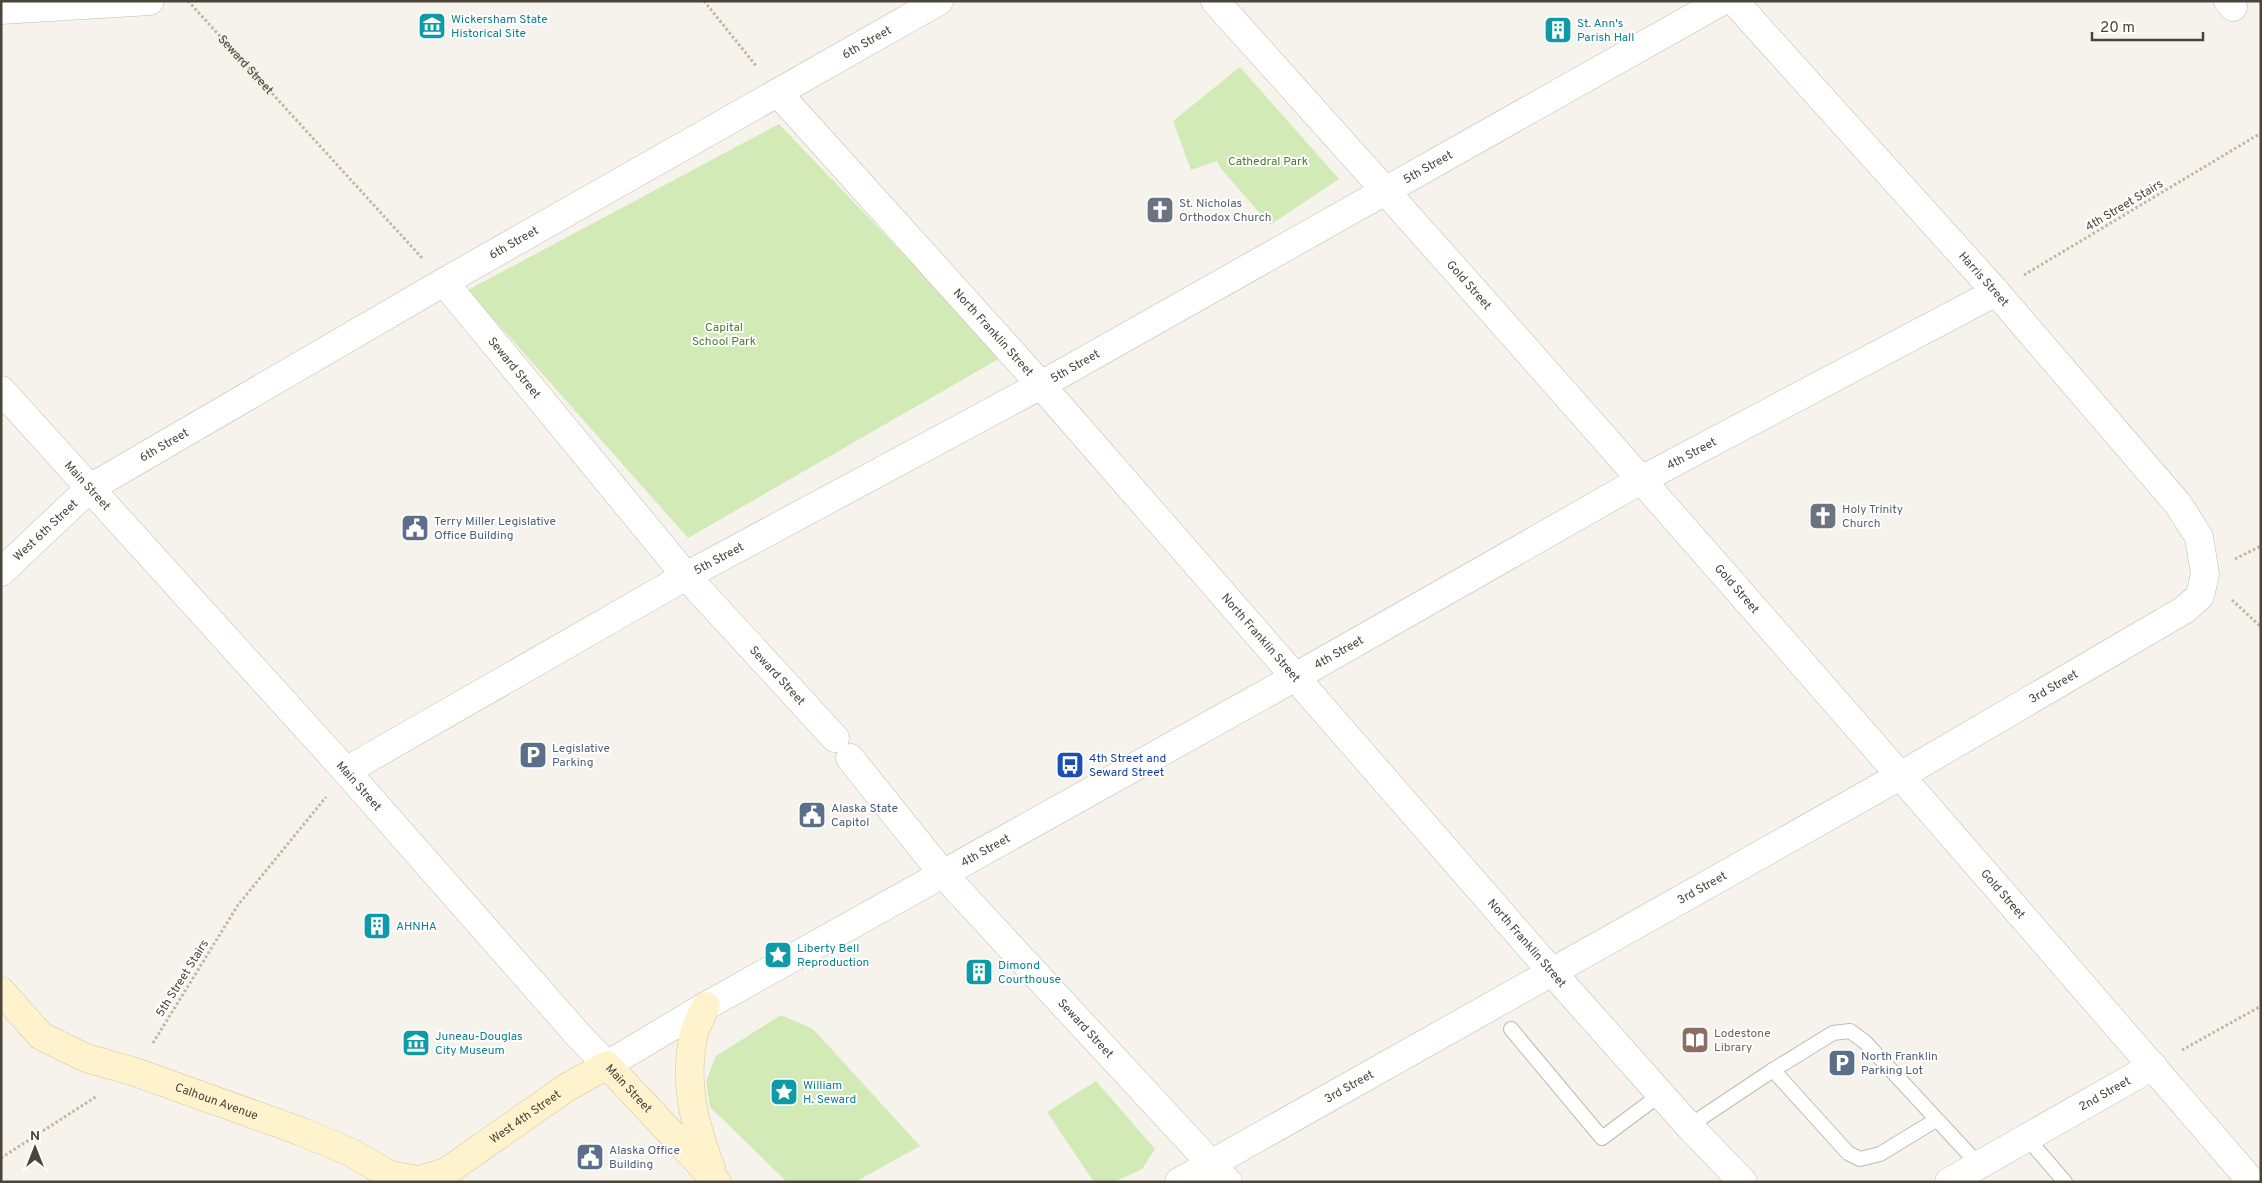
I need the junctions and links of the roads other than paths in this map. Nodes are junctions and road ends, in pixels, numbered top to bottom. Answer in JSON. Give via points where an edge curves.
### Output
{"nodes":[{"id":1,"x":150,"y":1,"type":"edge"},
{"id":2,"x":939,"y":1,"type":"edge"},
{"id":3,"x":1215,"y":1,"type":"edge"},
{"id":4,"x":1722,"y":1,"type":"edge"},
{"id":5,"x":1734,"y":1,"type":"edge"},
{"id":6,"x":1,"y":10,"type":"edge"},
{"id":7,"x":778,"y":93,"type":"junction"},
{"id":8,"x":1385,"y":190,"type":"junction"},
{"id":9,"x":444,"y":282,"type":"junction"},
{"id":10,"x":1996,"y":292,"type":"junction"},
{"id":11,"x":1040,"y":385,"type":"junction"},
{"id":12,"x":1,"y":390,"type":"edge"},
{"id":13,"x":1641,"y":480,"type":"junction"},
{"id":14,"x":90,"y":488,"type":"junction"},
{"id":15,"x":1,"y":572,"type":"edge"},
{"id":16,"x":2205,"y":574,"type":"joint"},
{"id":17,"x":686,"y":576,"type":"junction"},
{"id":18,"x":1295,"y":677,"type":"junction"},
{"id":19,"x":346,"y":771,"type":"junction"},
{"id":20,"x":1900,"y":776,"type":"junction"},
{"id":21,"x":943,"y":874,"type":"junction"},
{"id":22,"x":1552,"y":972,"type":"junction"},
{"id":23,"x":1,"y":991,"type":"edge"},
{"id":24,"x":706,"y":1006,"type":"junction"},
{"id":25,"x":1511,"y":1028,"type":"dead end"},
{"id":26,"x":607,"y":1065,"type":"junction"},
{"id":27,"x":2153,"y":1066,"type":"junction"},
{"id":28,"x":1773,"y":1070,"type":"junction"},
{"id":29,"x":1661,"y":1094,"type":"junction"},
{"id":30,"x":1936,"y":1120,"type":"junction"},
{"id":31,"x":1689,"y":1126,"type":"junction"},
{"id":32,"x":2027,"y":1138,"type":"junction"},
{"id":33,"x":1979,"y":1165,"type":"junction"},
{"id":34,"x":446,"y":1172,"type":"joint"},
{"id":35,"x":1220,"y":1173,"type":"edge"},
{"id":36,"x":717,"y":1181,"type":"edge"},
{"id":37,"x":1179,"y":1182,"type":"edge"},
{"id":38,"x":1743,"y":1182,"type":"edge"},
{"id":39,"x":1949,"y":1182,"type":"edge"},
{"id":40,"x":2064,"y":1182,"type":"edge"},
{"id":41,"x":2252,"y":1182,"type":"edge"}],
"edges":[{"from":1,"to":6,"type":"street"},
{"from":2,"to":7,"type":"street","name":"6th Street"},
{"from":3,"to":8,"type":"street","name":"Gold Street"},
{"from":4,"to":8,"type":"street","name":"5th Street"},
{"from":5,"to":10,"type":"street","name":"Harris Street"},
{"from":7,"to":9,"type":"street","name":"6th Street"},
{"from":7,"to":11,"type":"street","name":"North Franklin Street"},
{"from":8,"to":11,"type":"street","name":"5th Street"},
{"from":8,"to":13,"type":"street","name":"Gold Street"},
{"from":9,"to":14,"type":"street","name":"6th Street"},
{"from":9,"to":17,"type":"street","name":"Seward Street"},
{"from":10,"to":13,"type":"street","name":"4th Street"},
{"from":10,"to":16,"type":"street","name":"Harris Street","via":[[2178,504],[2199,537]]},
{"from":11,"to":17,"type":"street","name":"5th Street"},
{"from":11,"to":18,"type":"street","name":"North Franklin Street"},
{"from":12,"to":14,"type":"street","name":"Main Street"},
{"from":13,"to":18,"type":"street","name":"4th Street"},
{"from":13,"to":20,"type":"street","name":"Gold Street"},
{"from":14,"to":15,"type":"street","name":"West 6th Street"},
{"from":14,"to":19,"type":"street","name":"Main Street"},
{"from":16,"to":20,"type":"street","name":"3rd Street","via":[[2200,596],[2184,610]]},
{"from":17,"to":19,"type":"street","name":"5th Street"},
{"from":17,"to":21,"type":"street","name":"Seward Street","via":[[843,748]]},
{"from":18,"to":21,"type":"street","name":"4th Street"},
{"from":18,"to":22,"type":"street","name":"North Franklin Street"},
{"from":19,"to":26,"type":"street","name":"Main Street"},
{"from":20,"to":22,"type":"street","name":"3rd Street"},
{"from":20,"to":27,"type":"street","name":"Gold Street"},
{"from":21,"to":24,"type":"street","name":"4th Street"},
{"from":21,"to":35,"type":"street","name":"Seward Street"},
{"from":22,"to":29,"type":"street","name":"North Franklin Street"},
{"from":22,"to":35,"type":"street","name":"3rd Street"},
{"from":23,"to":34,"type":"main road","name":"Calhoun Avenue","via":[[41,1036],[86,1058],[135,1072],[300,1131],[350,1152],[390,1175],[419,1180]]},
{"from":24,"to":26,"type":"street","name":"4th Street"},
{"from":24,"to":36,"type":"main road","via":[[694,1033],[690,1088],[696,1130]]},
{"from":25,"to":29,"type":"lane","via":[[1602,1138]]},
{"from":26,"to":34,"type":"main road","name":"West 4th Street","via":[[566,1088]]},
{"from":26,"to":36,"type":"main road","name":"Main Street"},
{"from":27,"to":32,"type":"street","name":"2nd Street"},
{"from":27,"to":41,"type":"street","name":"Gold Street"},
{"from":28,"to":30,"type":"lane","via":[[1848,1153],[1860,1159],[1880,1154]]},
{"from":28,"to":30,"type":"lane","via":[[1833,1033],[1850,1031],[1865,1042]]},
{"from":28,"to":31,"type":"lane"},
{"from":29,"to":31,"type":"street","name":"North Franklin Street"},
{"from":30,"to":33,"type":"lane"},
{"from":31,"to":38,"type":"street","name":"North Franklin Street"},
{"from":32,"to":33,"type":"street","name":"2nd Street"},
{"from":32,"to":40,"type":"lane"},
{"from":33,"to":39,"type":"street","name":"2nd Street"},
{"from":35,"to":37,"type":"street","name":"3rd Street"}]}
